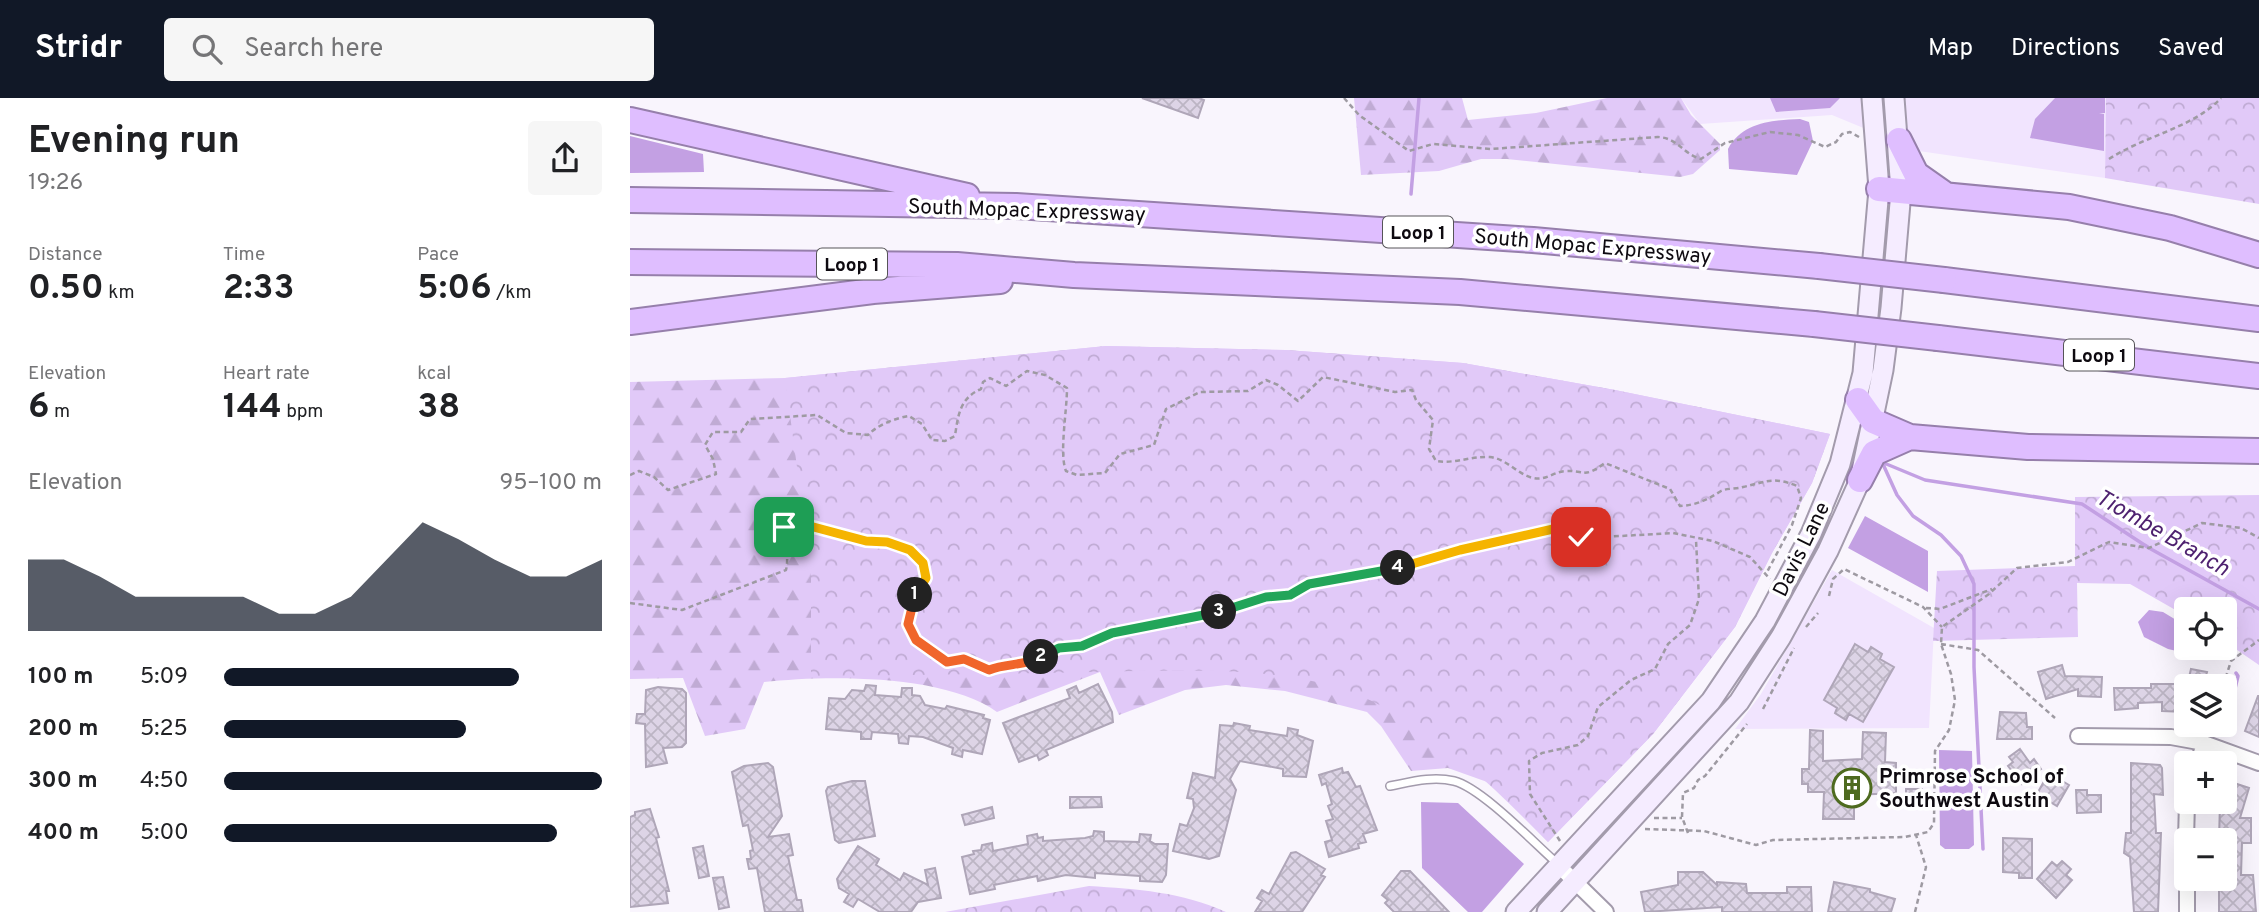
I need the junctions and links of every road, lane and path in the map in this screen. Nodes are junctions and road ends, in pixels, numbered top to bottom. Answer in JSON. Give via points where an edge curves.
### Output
{"nodes":[{"id":1,"x":1344,"y":98,"type":"edge"},
{"id":2,"x":1872,"y":98,"type":"edge"},
{"id":3,"x":1894,"y":98,"type":"edge"},
{"id":4,"x":2221,"y":98,"type":"edge"},
{"id":5,"x":630,"y":120,"type":"edge"},
{"id":6,"x":1899,"y":140,"type":"junction"},
{"id":7,"x":1865,"y":141,"type":"dead end"},
{"id":8,"x":2109,"y":159,"type":"dead end"},
{"id":9,"x":1890,"y":190,"type":"junction"},
{"id":10,"x":1947,"y":195,"type":"junction"},
{"id":11,"x":630,"y":200,"type":"edge"},
{"id":12,"x":1016,"y":206,"type":"junction"},
{"id":13,"x":2259,"y":255,"type":"edge"},
{"id":14,"x":630,"y":262,"type":"edge"},
{"id":15,"x":1074,"y":275,"type":"junction"},
{"id":16,"x":2259,"y":318,"type":"edge"},
{"id":17,"x":630,"y":322,"type":"edge"},
{"id":18,"x":2259,"y":376,"type":"edge"},
{"id":19,"x":1858,"y":400,"type":"junction"},
{"id":20,"x":1873,"y":421,"type":"junction"},
{"id":21,"x":1910,"y":437,"type":"junction"},
{"id":22,"x":2259,"y":451,"type":"edge"},
{"id":23,"x":630,"y":475,"type":"edge"},
{"id":24,"x":1860,"y":480,"type":"junction"},
{"id":25,"x":1696,"y":538,"type":"junction"},
{"id":26,"x":2259,"y":538,"type":"edge"},
{"id":27,"x":1766,"y":574,"type":"junction"},
{"id":28,"x":1772,"y":582,"type":"dead end"},
{"id":29,"x":1996,"y":588,"type":"junction"},
{"id":30,"x":1829,"y":596,"type":"dead end"},
{"id":31,"x":630,"y":603,"type":"edge"},
{"id":32,"x":1923,"y":607,"type":"junction"},
{"id":33,"x":1818,"y":613,"type":"dead end"},
{"id":34,"x":1942,"y":627,"type":"junction"},
{"id":35,"x":1803,"y":631,"type":"dead end"},
{"id":36,"x":2259,"y":639,"type":"edge"},
{"id":37,"x":1798,"y":640,"type":"dead end"},
{"id":38,"x":1941,"y":643,"type":"junction"},
{"id":39,"x":2227,"y":674,"type":"edge"},
{"id":40,"x":1721,"y":688,"type":"junction"},
{"id":41,"x":1739,"y":702,"type":"junction"},
{"id":42,"x":1763,"y":709,"type":"dead end"},
{"id":43,"x":2055,"y":718,"type":"dead end"},
{"id":44,"x":1747,"y":724,"type":"dead end"},
{"id":45,"x":2078,"y":736,"type":"dead end"},
{"id":46,"x":2204,"y":743,"type":"junction"},
{"id":47,"x":2202,"y":751,"type":"edge"},
{"id":48,"x":2259,"y":764,"type":"edge"},
{"id":49,"x":1390,"y":786,"type":"dead end"},
{"id":50,"x":1682,"y":817,"type":"junction"},
{"id":51,"x":1654,"y":818,"type":"dead end"},
{"id":52,"x":1640,"y":828,"type":"dead end"},
{"id":53,"x":1688,"y":833,"type":"junction"},
{"id":54,"x":1916,"y":835,"type":"junction"},
{"id":55,"x":1562,"y":843,"type":"dead end"},
{"id":56,"x":1559,"y":866,"type":"junction"},
{"id":57,"x":1576,"y":881,"type":"junction"},
{"id":58,"x":2187,"y":891,"type":"edge"},
{"id":59,"x":1516,"y":912,"type":"edge"},
{"id":60,"x":1547,"y":912,"type":"edge"},
{"id":61,"x":1606,"y":912,"type":"edge"},
{"id":62,"x":1915,"y":912,"type":"edge"},
{"id":63,"x":2187,"y":912,"type":"edge"}],
"edges":[{"from":1,"to":7,"type":"path","via":[[1359,115],[1409,151],[1433,144],[1491,149],[1658,137],[1674,139],[1701,159],[1725,143],[1770,132],[1798,135],[1825,147],[1850,132]]},
{"from":2,"to":9,"type":"main road","name":"Davis Lane"},
{"from":3,"to":6,"type":"main road","name":"Davis Lane"},
{"from":4,"to":8,"type":"path","via":[[2200,117],[2124,147]]},
{"from":5,"to":12,"type":"highway"},
{"from":6,"to":9,"type":"main road","name":"Davis Lane"},
{"from":6,"to":10,"type":"highway","via":[[1916,174]]},
{"from":9,"to":10,"type":"highway"},
{"from":9,"to":19,"type":"main road","name":"Davis Lane"},
{"from":9,"to":20,"type":"main road","name":"Davis Lane","via":[[1891,308]]},
{"from":10,"to":13,"type":"highway","via":[[2110,214]]},
{"from":11,"to":12,"type":"highway","name":"South Mopac Expressway","number":"Loop 1"},
{"from":12,"to":16,"type":"highway","name":"South Mopac Expressway","number":"Loop 1","bridge":true,"via":[[1533,240],[1819,266]]},
{"from":14,"to":15,"type":"highway","number":"Loop 1","via":[[957,265]]},
{"from":15,"to":17,"type":"highway","via":[[873,290]]},
{"from":15,"to":18,"type":"highway","number":"Loop 1","bridge":true,"via":[[1460,292],[1814,324]]},
{"from":19,"to":20,"type":"highway"},
{"from":19,"to":40,"type":"main road","name":"Davis Lane","via":[[1840,464],[1811,534],[1765,621]]},
{"from":20,"to":21,"type":"highway"},
{"from":20,"to":24,"type":"main road","name":"Davis Lane"},
{"from":21,"to":22,"type":"highway","via":[[2028,447]]},
{"from":21,"to":24,"type":"highway","via":[[1874,453]]},
{"from":23,"to":27,"type":"path","via":[[639,471],[668,489],[716,474],[705,445],[713,432],[741,432],[750,419],[817,415],[846,433],[868,435],[894,419],[909,416],[922,424],[932,440],[945,441],[955,436],[961,405],[983,382],[990,378],[1006,386],[1027,371],[1045,374],[1067,388],[1061,457],[1066,471],[1105,473],[1120,454],[1153,445],[1166,409],[1200,392],[1248,391],[1266,380],[1298,401],[1323,377],[1395,392],[1412,390],[1433,420],[1430,449],[1436,461],[1454,464],[1467,458],[1492,457],[1544,479],[1564,471],[1592,472],[1605,463],[1670,489],[1680,506],[1696,505],[1721,491],[1757,481],[1782,480],[1797,486],[1801,498],[1792,525]]},
{"from":24,"to":41,"type":"main road","name":"Davis Lane","via":[[1828,551]]},
{"from":25,"to":27,"type":"path","via":[[1750,557]]},
{"from":25,"to":31,"type":"path","via":[[1672,533],[1585,538],[1562,527],[1409,566],[1309,584],[1290,595],[1266,597],[1180,622],[1112,633],[1082,646],[1059,648],[1026,665],[1008,663],[989,670],[964,659],[947,662],[916,640],[908,624],[913,598],[926,578],[923,563],[910,550],[791,521],[784,527],[783,540],[790,555],[786,570],[682,610]]},
{"from":25,"to":55,"type":"path","via":[[1699,599],[1690,625],[1668,644],[1655,669],[1631,680],[1598,707],[1588,736],[1578,745],[1542,753],[1529,761],[1530,794]]},
{"from":26,"to":29,"type":"path","via":[[2241,527],[2193,525],[2148,548],[2109,542],[2068,562],[2023,566]]},
{"from":27,"to":28,"type":"path"},
{"from":29,"to":32,"type":"path","via":[[1940,609]]},
{"from":29,"to":34,"type":"path"},
{"from":30,"to":32,"type":"path","via":[[1833,579],[1844,569]]},
{"from":32,"to":34,"type":"path"},
{"from":33,"to":35,"type":"path"},
{"from":34,"to":38,"type":"path"},
{"from":36,"to":39,"type":"path","via":[[2231,661]]},
{"from":37,"to":42,"type":"path"},
{"from":38,"to":43,"type":"path","via":[[1978,650]]},
{"from":38,"to":54,"type":"path","via":[[1955,700],[1949,730],[1935,751],[1934,823],[1928,832]]},
{"from":40,"to":41,"type":"main road"},
{"from":40,"to":56,"type":"main road","name":"Davis Lane"},
{"from":41,"to":57,"type":"main road","name":"Davis Lane"},
{"from":44,"to":50,"type":"path","via":[[1705,776],[1684,793]]},
{"from":45,"to":46,"type":"street","via":[[2171,737]]},
{"from":46,"to":47,"type":"street"},
{"from":46,"to":48,"type":"street"},
{"from":49,"to":56,"type":"lane","via":[[1430,779],[1456,782],[1481,796]]},
{"from":50,"to":51,"type":"path"},
{"from":50,"to":53,"type":"path"},
{"from":52,"to":53,"type":"path"},
{"from":53,"to":54,"type":"path","via":[[1704,831],[1756,845],[1773,840]]},
{"from":54,"to":62,"type":"path","via":[[1926,867]]},
{"from":56,"to":57,"type":"street"},
{"from":56,"to":59,"type":"main road","name":"Davis Lane"},
{"from":57,"to":60,"type":"main road","name":"Davis Lane"},
{"from":57,"to":61,"type":"street"},
{"from":58,"to":63,"type":"street"}]}
